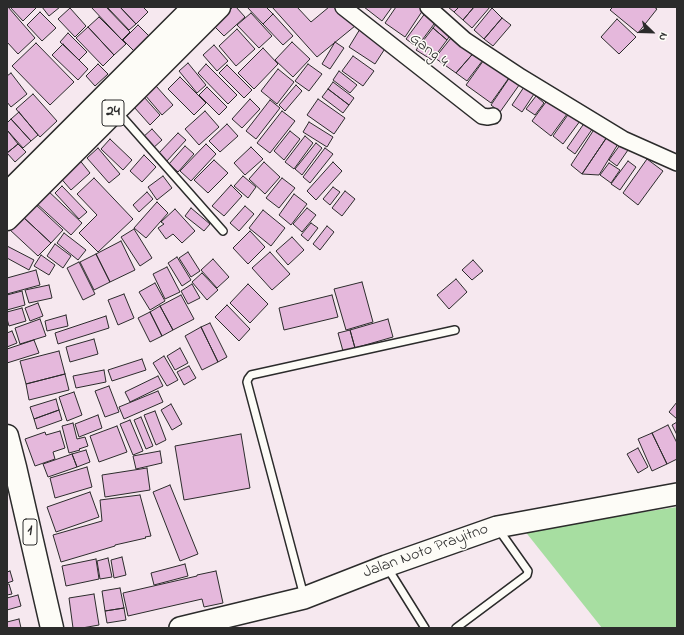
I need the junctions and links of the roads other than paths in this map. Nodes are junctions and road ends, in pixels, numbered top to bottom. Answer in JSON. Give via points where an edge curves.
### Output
{"nodes":[{"id":1,"x":194,"y":7,"type":"edge"},
{"id":2,"x":219,"y":7,"type":"edge"},
{"id":3,"x":343,"y":7,"type":"edge"},
{"id":4,"x":428,"y":7,"type":"edge"},
{"id":5,"x":116,"y":110,"type":"junction"},
{"id":6,"x":493,"y":116,"type":"dead end"},
{"id":7,"x":677,"y":163,"type":"edge"},
{"id":8,"x":15,"y":181,"type":"edge"},
{"id":9,"x":7,"y":194,"type":"edge"},
{"id":10,"x":7,"y":219,"type":"edge"},
{"id":11,"x":223,"y":231,"type":"dead end"},
{"id":12,"x":455,"y":330,"type":"dead end"},
{"id":13,"x":7,"y":436,"type":"edge"},
{"id":14,"x":677,"y":494,"type":"edge"},
{"id":15,"x":497,"y":527,"type":"junction"},
{"id":16,"x":386,"y":566,"type":"junction"},
{"id":17,"x":304,"y":598,"type":"junction"},
{"id":18,"x":187,"y":627,"type":"edge"},
{"id":19,"x":52,"y":628,"type":"edge"},
{"id":20,"x":425,"y":628,"type":"edge"},
{"id":21,"x":456,"y":628,"type":"edge"}],
"edges":[{"from":1,"to":8,"type":"highway","number":"24"},
{"from":2,"to":5,"type":"highway","number":"24"},
{"from":3,"to":6,"type":"street","name":"Gang 4","via":[[482,116]]},
{"from":4,"to":7,"type":"street","via":[[465,40],[521,77],[623,139]]},
{"from":5,"to":10,"type":"highway","number":"24"},
{"from":5,"to":11,"type":"lane"},
{"from":8,"to":9,"type":"highway","number":"24"},
{"from":12,"to":17,"type":"lane","via":[[251,375],[248,379]]},
{"from":13,"to":19,"type":"highway","number":"1"},
{"from":14,"to":15,"type":"street","name":"Jalan Noto Prayitno"},
{"from":15,"to":16,"type":"street","name":"Jalan Noto Prayitno"},
{"from":15,"to":21,"type":"lane","via":[[525,565],[527,575]]},
{"from":16,"to":17,"type":"street","name":"Jalan Noto Prayitno"},
{"from":16,"to":20,"type":"lane"},
{"from":17,"to":18,"type":"street","name":"Jalan Noto Prayitno"}]}
